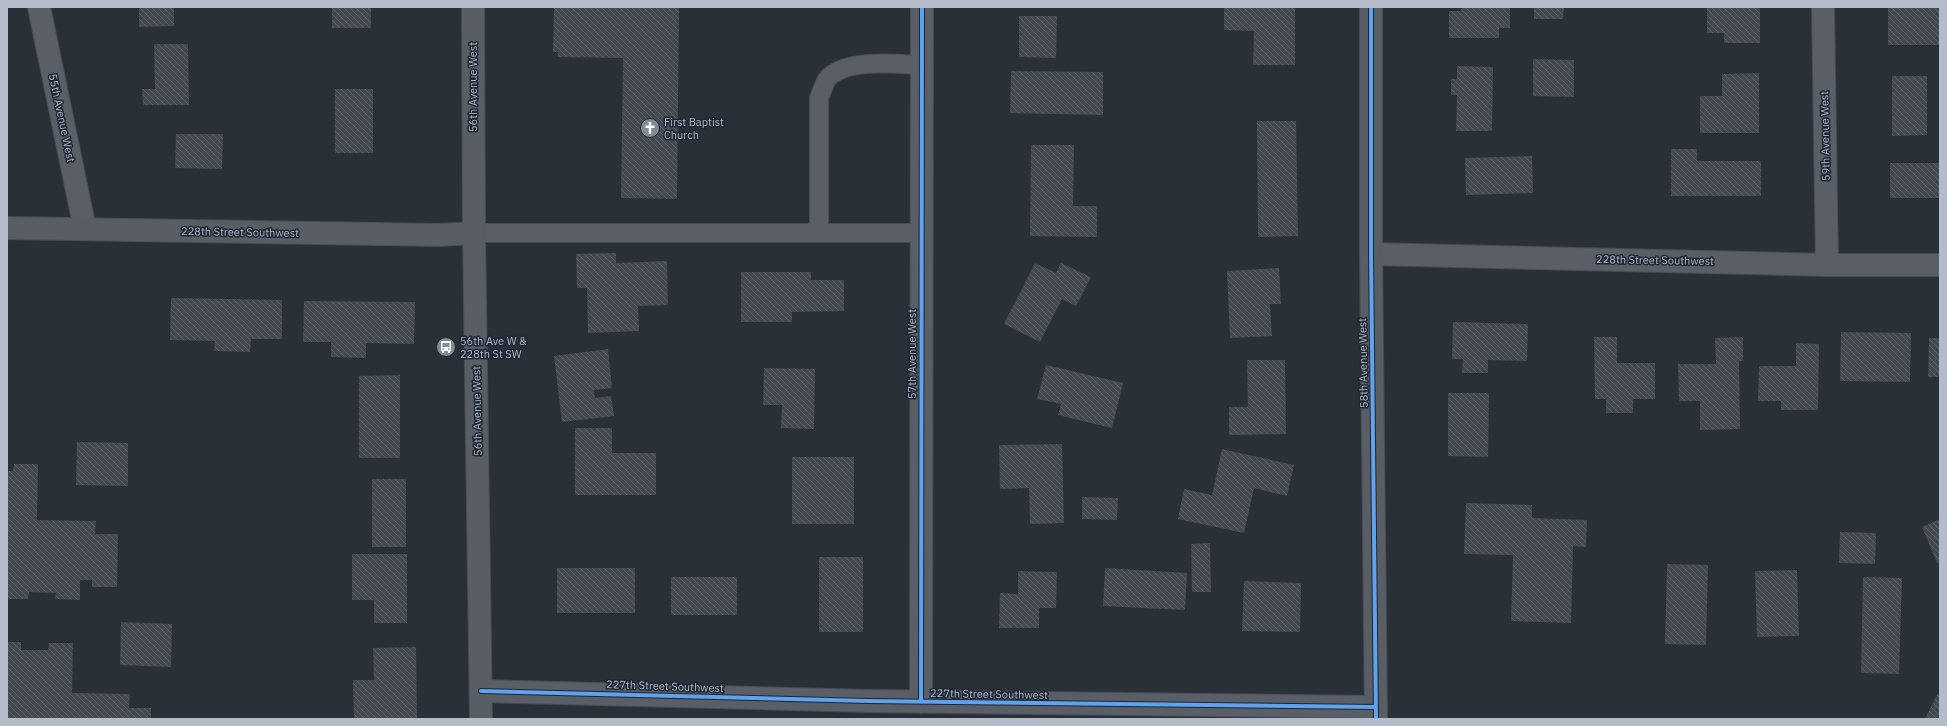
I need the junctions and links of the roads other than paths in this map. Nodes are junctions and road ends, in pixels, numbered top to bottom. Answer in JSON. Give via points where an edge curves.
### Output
{"nodes":[{"id":1,"x":39,"y":7,"type":"edge"},
{"id":2,"x":473,"y":7,"type":"edge"},
{"id":3,"x":922,"y":7,"type":"edge"},
{"id":4,"x":1370,"y":7,"type":"edge"},
{"id":5,"x":1824,"y":7,"type":"edge"},
{"id":6,"x":922,"y":65,"type":"junction"},
{"id":7,"x":7,"y":228,"type":"edge"},
{"id":8,"x":85,"y":229,"type":"junction"},
{"id":9,"x":474,"y":233,"type":"junction"},
{"id":10,"x":819,"y":233,"type":"junction"},
{"id":11,"x":922,"y":233,"type":"junction"},
{"id":12,"x":1370,"y":254,"type":"junction"},
{"id":13,"x":1827,"y":265,"type":"junction"},
{"id":14,"x":1940,"y":265,"type":"edge"},
{"id":15,"x":481,"y":690,"type":"junction"},
{"id":16,"x":921,"y":702,"type":"junction"},
{"id":17,"x":868,"y":710,"type":"edge"},
{"id":18,"x":1376,"y":713,"type":"edge"},
{"id":19,"x":481,"y":719,"type":"edge"}],
"edges":[{"from":1,"to":8,"type":"street","name":"55th Avenue West"},
{"from":2,"to":9,"type":"street","name":"56th Avenue West"},
{"from":3,"to":6,"type":"street","name":"57th Avenue West"},
{"from":4,"to":12,"type":"street","name":"58th Avenue West"},
{"from":5,"to":13,"type":"street","name":"59th Avenue West"},
{"from":6,"to":10,"type":"lane","via":[[866,64],[841,70],[828,78],[819,98]]},
{"from":6,"to":11,"type":"street","name":"57th Avenue West"},
{"from":7,"to":8,"type":"street","name":"228th Street Southwest"},
{"from":8,"to":9,"type":"street","name":"228th Street Southwest","via":[[439,235]]},
{"from":9,"to":10,"type":"lane"},
{"from":9,"to":15,"type":"street","name":"56th Avenue West"},
{"from":10,"to":11,"type":"lane"},
{"from":11,"to":16,"type":"street","name":"57th Avenue West"},
{"from":12,"to":13,"type":"street","name":"228th Street Southwest"},
{"from":12,"to":18,"type":"street","name":"58th Avenue West"},
{"from":13,"to":14,"type":"street","name":"228th Street Southwest"},
{"from":15,"to":17,"type":"street","name":"227th Street Southwest"},
{"from":15,"to":19,"type":"street","name":"56th Avenue West"},
{"from":16,"to":17,"type":"street","name":"227th Street Southwest"},
{"from":16,"to":18,"type":"street","name":"227th Street Southwest"}]}
